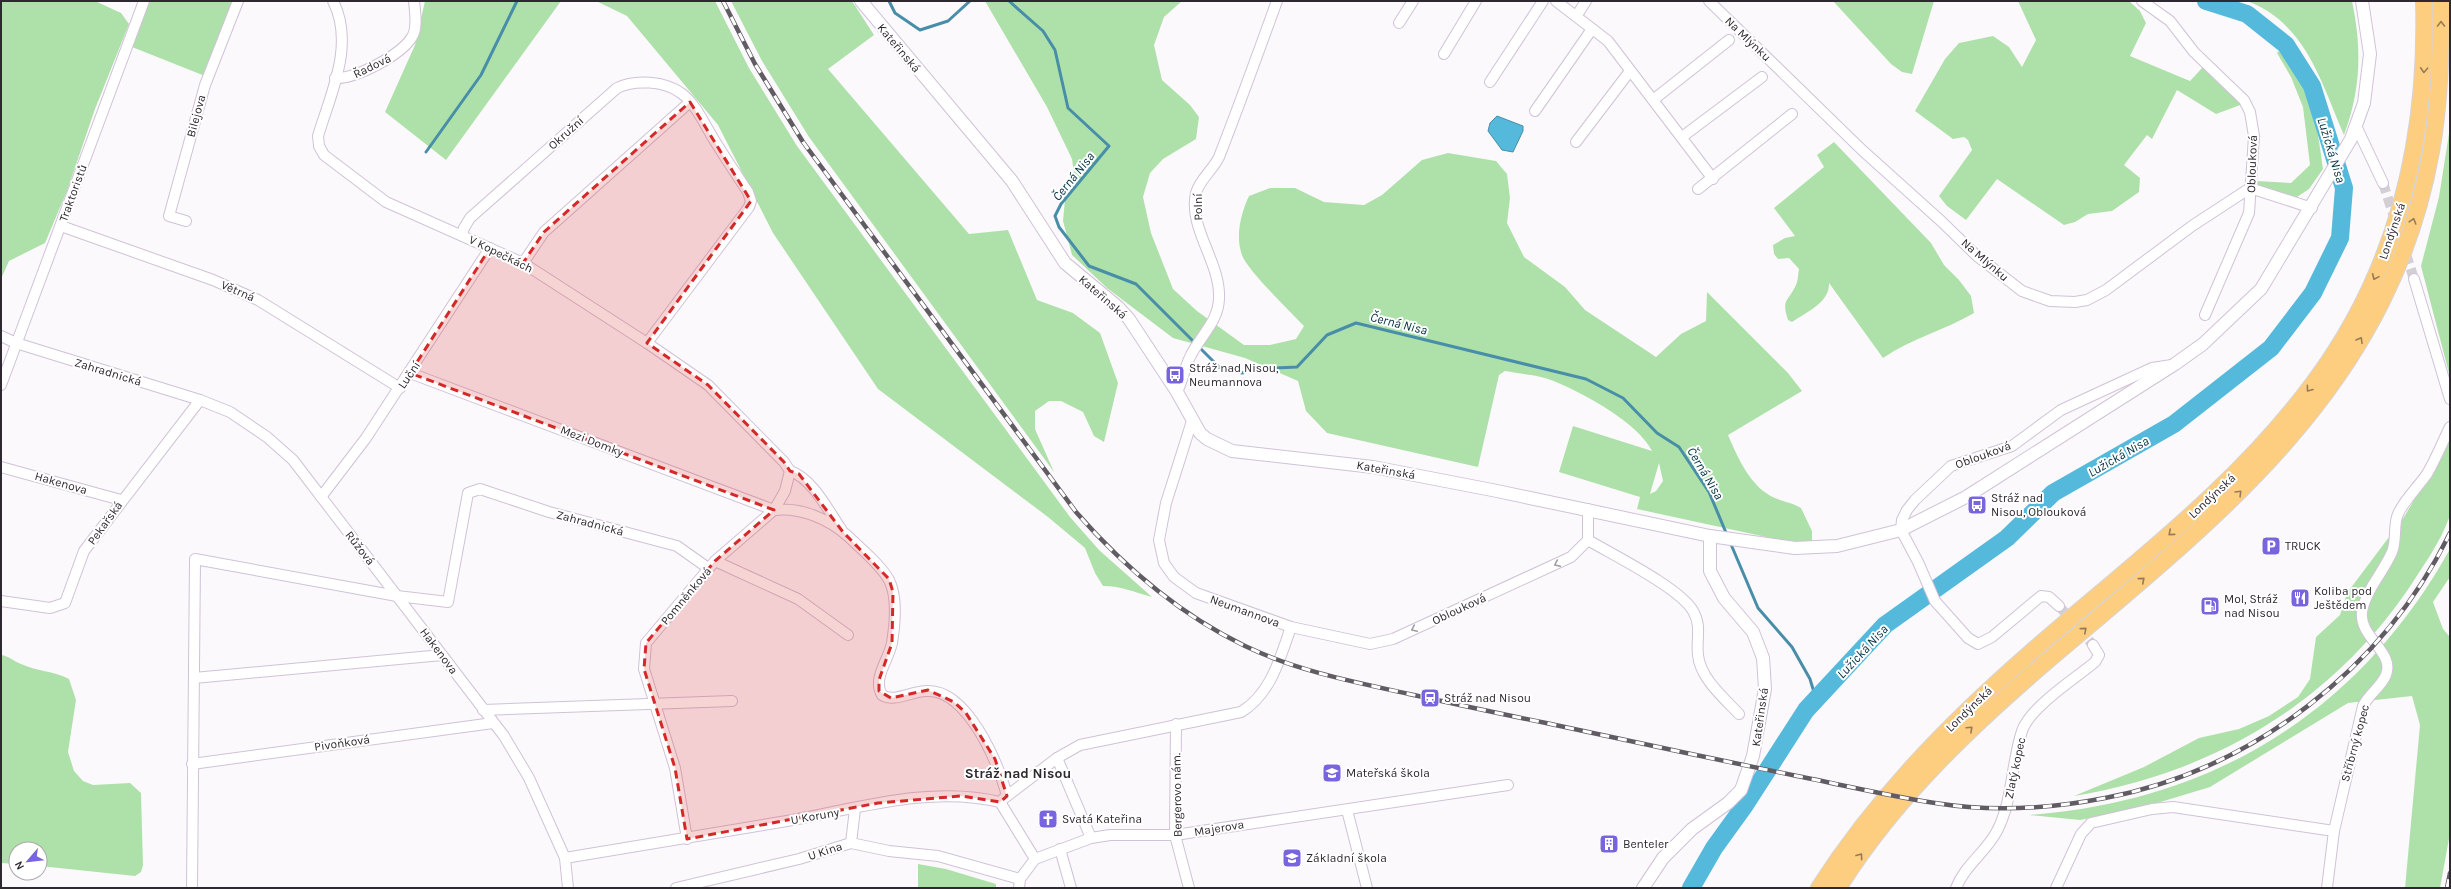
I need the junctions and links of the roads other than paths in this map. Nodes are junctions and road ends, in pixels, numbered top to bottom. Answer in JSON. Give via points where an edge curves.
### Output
{"nodes":[{"id":1,"x":144,"y":1,"type":"edge"},
{"id":2,"x":238,"y":1,"type":"edge"},
{"id":3,"x":334,"y":1,"type":"edge"},
{"id":4,"x":414,"y":1,"type":"edge"},
{"id":5,"x":861,"y":1,"type":"edge"},
{"id":6,"x":1277,"y":1,"type":"edge"},
{"id":7,"x":1413,"y":1,"type":"edge"},
{"id":8,"x":1476,"y":1,"type":"edge"},
{"id":9,"x":1543,"y":1,"type":"edge"},
{"id":10,"x":1556,"y":1,"type":"edge"},
{"id":11,"x":1586,"y":1,"type":"edge"},
{"id":12,"x":1709,"y":1,"type":"edge"},
{"id":13,"x":2142,"y":1,"type":"edge"},
{"id":14,"x":2362,"y":1,"type":"edge"},
{"id":15,"x":2424,"y":1,"type":"edge"},
{"id":16,"x":2441,"y":1,"type":"edge"},
{"id":17,"x":1577,"y":15,"type":"junction"},
{"id":18,"x":1399,"y":23,"type":"dead end"},
{"id":19,"x":1592,"y":29,"type":"junction"},
{"id":20,"x":1729,"y":40,"type":"dead end"},
{"id":21,"x":1444,"y":54,"type":"dead end"},
{"id":22,"x":1630,"y":71,"type":"junction"},
{"id":23,"x":1762,"y":77,"type":"dead end"},
{"id":24,"x":335,"y":78,"type":"junction"},
{"id":25,"x":1490,"y":82,"type":"dead end"},
{"id":26,"x":1653,"y":100,"type":"junction"},
{"id":27,"x":690,"y":102,"type":"junction"},
{"id":28,"x":1535,"y":111,"type":"dead end"},
{"id":29,"x":1792,"y":114,"type":"dead end"},
{"id":30,"x":2357,"y":128,"type":"junction"},
{"id":31,"x":1682,"y":137,"type":"junction"},
{"id":32,"x":1576,"y":142,"type":"dead end"},
{"id":33,"x":1713,"y":179,"type":"junction"},
{"id":34,"x":2383,"y":183,"type":"tunnel mouth"},
{"id":35,"x":2250,"y":188,"type":"junction"},
{"id":36,"x":1698,"y":189,"type":"dead end"},
{"id":37,"x":2312,"y":208,"type":"junction"},
{"id":38,"x":186,"y":221,"type":"dead end"},
{"id":39,"x":61,"y":226,"type":"junction"},
{"id":40,"x":462,"y":235,"type":"junction"},
{"id":41,"x":490,"y":248,"type":"junction"},
{"id":42,"x":523,"y":263,"type":"junction"},
{"id":43,"x":2414,"y":279,"type":"tunnel mouth"},
{"id":44,"x":2205,"y":315,"type":"dead end"},
{"id":45,"x":1,"y":336,"type":"edge"},
{"id":46,"x":16,"y":343,"type":"junction"},
{"id":47,"x":647,"y":343,"type":"junction"},
{"id":48,"x":2175,"y":364,"type":"junction"},
{"id":49,"x":410,"y":373,"type":"junction"},
{"id":50,"x":1,"y":385,"type":"edge"},
{"id":51,"x":400,"y":388,"type":"junction"},
{"id":52,"x":1177,"y":392,"type":"junction"},
{"id":53,"x":2450,"y":398,"type":"edge"},
{"id":54,"x":200,"y":400,"type":"junction"},
{"id":55,"x":1192,"y":421,"type":"junction"},
{"id":56,"x":2450,"y":427,"type":"edge"},
{"id":57,"x":1,"y":467,"type":"edge"},
{"id":58,"x":790,"y":472,"type":"junction"},
{"id":59,"x":321,"y":497,"type":"junction"},
{"id":60,"x":121,"y":500,"type":"junction"},
{"id":61,"x":1588,"y":509,"type":"junction"},
{"id":62,"x":774,"y":510,"type":"junction"},
{"id":63,"x":1901,"y":530,"type":"junction"},
{"id":64,"x":843,"y":532,"type":"junction"},
{"id":65,"x":1710,"y":536,"type":"junction"},
{"id":66,"x":1588,"y":540,"type":"junction"},
{"id":67,"x":711,"y":565,"type":"junction"},
{"id":68,"x":397,"y":596,"type":"junction"},
{"id":69,"x":1,"y":601,"type":"edge"},
{"id":70,"x":2059,"y":606,"type":"tunnel mouth"},
{"id":71,"x":1291,"y":627,"type":"junction"},
{"id":72,"x":848,"y":636,"type":"dead end"},
{"id":73,"x":2093,"y":645,"type":"tunnel mouth"},
{"id":74,"x":442,"y":654,"type":"junction"},
{"id":75,"x":194,"y":678,"type":"junction"},
{"id":76,"x":732,"y":701,"type":"dead end"},
{"id":77,"x":655,"y":703,"type":"junction"},
{"id":78,"x":483,"y":710,"type":"junction"},
{"id":79,"x":1739,"y":714,"type":"dead end"},
{"id":80,"x":493,"y":723,"type":"junction"},
{"id":81,"x":1176,"y":724,"type":"junction"},
{"id":82,"x":1057,"y":758,"type":"junction"},
{"id":83,"x":192,"y":764,"type":"junction"},
{"id":84,"x":1508,"y":785,"type":"dead end"},
{"id":85,"x":1003,"y":799,"type":"junction"},
{"id":86,"x":855,"y":809,"type":"junction"},
{"id":87,"x":1347,"y":810,"type":"junction"},
{"id":88,"x":2334,"y":831,"type":"junction"},
{"id":89,"x":1175,"y":835,"type":"junction"},
{"id":90,"x":687,"y":838,"type":"junction"},
{"id":91,"x":1091,"y":838,"type":"junction"},
{"id":92,"x":850,"y":843,"type":"junction"},
{"id":93,"x":1060,"y":848,"type":"junction"},
{"id":94,"x":565,"y":858,"type":"junction"},
{"id":95,"x":1035,"y":859,"type":"junction"},
{"id":96,"x":1019,"y":883,"type":"edge"},
{"id":97,"x":192,"y":888,"type":"edge"},
{"id":98,"x":568,"y":888,"type":"edge"},
{"id":99,"x":676,"y":888,"type":"edge"},
{"id":100,"x":1071,"y":888,"type":"edge"},
{"id":101,"x":1189,"y":888,"type":"edge"},
{"id":102,"x":1367,"y":888,"type":"edge"},
{"id":103,"x":1643,"y":888,"type":"edge"},
{"id":104,"x":1819,"y":888,"type":"edge"},
{"id":105,"x":1838,"y":888,"type":"edge"},
{"id":106,"x":1956,"y":888,"type":"edge"},
{"id":107,"x":2056,"y":888,"type":"edge"},
{"id":108,"x":2327,"y":888,"type":"edge"}],
"edges":[{"from":1,"to":39,"type":"street","name":"Traktoristů"},
{"from":2,"to":38,"type":"street","name":"Bilejova","via":[[204,86],[169,216]]},
{"from":3,"to":24,"type":"street","name":"V Kopečkách","via":[[340,13],[343,29],[341,54]]},
{"from":4,"to":24,"type":"street","name":"Řadová","via":[[416,21],[413,37],[399,53],[346,78]]},
{"from":5,"to":52,"type":"street","name":"Kateřinská","via":[[1012,181],[1065,263],[1129,319]]},
{"from":6,"to":52,"type":"street","name":"Polní","via":[[1218,160],[1198,187],[1198,225],[1211,257],[1219,298],[1214,320],[1191,355]]},
{"from":7,"to":18,"type":"street"},
{"from":8,"to":21,"type":"street"},
{"from":9,"to":25,"type":"street"},
{"from":10,"to":17,"type":"street"},
{"from":11,"to":17,"type":"street"},
{"from":12,"to":35,"type":"street","name":"Na Mlýnku","via":[[1862,150],[1941,220],[1977,256],[2022,291],[2050,301],[2087,300],[2106,290],[2192,226]]},
{"from":13,"to":35,"type":"street","name":"Oblouková","via":[[2170,21],[2194,52],[2244,100],[2250,112],[2254,136]]},
{"from":14,"to":30,"type":"street","via":[[2370,54],[2364,102]]},
{"from":15,"to":104,"type":"highway","name":"Londýnská","one_way":true,"via":[[2425,64],[2422,99],[2413,160],[2404,198],[2386,251],[2365,298],[2341,343],[2316,380],[2262,446],[2210,499],[1956,720],[1906,772],[1851,840]]},
{"from":105,"to":16,"type":"highway","name":"Londýnská","one_way":true,"via":[[1876,834],[1915,786],[1962,736],[2007,694],[2185,544],[2238,494],[2290,440],[2341,373],[2386,291],[2404,250],[2421,196],[2431,154],[2439,96]]},
{"from":17,"to":19,"type":"street"},
{"from":19,"to":22,"type":"street","via":[[1608,41]]},
{"from":19,"to":28,"type":"street"},
{"from":20,"to":26,"type":"street","name":"Na Mlýnku"},
{"from":22,"to":26,"type":"street"},
{"from":22,"to":32,"type":"street"},
{"from":23,"to":31,"type":"street","name":"Na Mlýnku"},
{"from":24,"to":40,"type":"street","name":"V Kopečkách","via":[[318,136],[324,156],[386,202]]},
{"from":26,"to":31,"type":"street"},
{"from":27,"to":40,"type":"street","name":"Okružní","via":[[673,88],[660,84],[626,84],[617,88],[470,218]]},
{"from":27,"to":42,"type":"street","via":[[544,232]]},
{"from":27,"to":47,"type":"street","name":"Okružní","via":[[748,192],[751,201]]},
{"from":29,"to":33,"type":"street"},
{"from":30,"to":34,"type":"street"},
{"from":30,"to":37,"type":"street"},
{"from":31,"to":33,"type":"street"},
{"from":33,"to":36,"type":"street"},
{"from":35,"to":37,"type":"street"},
{"from":35,"to":44,"type":"street","name":"Oblouková","via":[[2251,203],[2246,223]]},
{"from":37,"to":48,"type":"street","via":[[2261,289],[2203,344]]},
{"from":39,"to":46,"type":"street","name":"Traktoristů"},
{"from":39,"to":51,"type":"street","name":"Větrná","via":[[213,280],[258,300]]},
{"from":40,"to":41,"type":"street","name":"V Kopečkách"},
{"from":41,"to":42,"type":"street","name":"V Kopečkách"},
{"from":41,"to":49,"type":"street","name":"Luční"},
{"from":42,"to":47,"type":"street","name":"V Kopečkách"},
{"from":43,"to":53,"type":"street"},
{"from":45,"to":46,"type":"street","name":"Zahradnická"},
{"from":46,"to":50,"type":"street","name":"Traktoristů"},
{"from":46,"to":54,"type":"street","name":"Zahradnická"},
{"from":47,"to":58,"type":"street","name":"V Kopečkách","via":[[708,385],[784,462]]},
{"from":48,"to":63,"type":"street","via":[[1966,497]]},
{"from":48,"to":63,"type":"street","name":"Oblouková","via":[[2152,368],[2061,410],[2012,446],[1950,466],[1915,500],[1902,520]]},
{"from":49,"to":51,"type":"street","name":"Luční"},
{"from":49,"to":62,"type":"street","name":"Mezi Domky"},
{"from":51,"to":59,"type":"street","name":"Luční"},
{"from":52,"to":55,"type":"street","name":"Kateřinská"},
{"from":54,"to":59,"type":"street","name":"Růžová","via":[[230,412],[267,437],[293,460]]},
{"from":54,"to":60,"type":"street","name":"Pekařská"},
{"from":55,"to":61,"type":"street","name":"Kateřinská","via":[[1207,439],[1232,450],[1373,467]]},
{"from":55,"to":71,"type":"street","name":"Neumannova","via":[[1166,503],[1159,540],[1164,563],[1174,578],[1196,593]]},
{"from":56,"to":88,"type":"street","name":"Stříbrný kopec","via":[[2427,473],[2398,514],[2393,551],[2362,613],[2365,631],[2387,659],[2388,668],[2386,676],[2377,688],[2368,694],[2363,706]]},
{"from":57,"to":60,"type":"street","name":"Hakenova"},
{"from":58,"to":62,"type":"street","via":[[785,491]]},
{"from":58,"to":64,"type":"street","name":"V Kopečkách","via":[[803,478]]},
{"from":59,"to":68,"type":"street","name":"Růžová"},
{"from":60,"to":69,"type":"street","name":"Pekařská","via":[[84,551],[65,603],[50,608]]},
{"from":61,"to":65,"type":"street","name":"Kateřinská"},
{"from":61,"to":66,"type":"street"},
{"from":62,"to":64,"type":"street","name":"V Kopečkách","via":[[797,510],[815,516]]},
{"from":62,"to":67,"type":"street","name":"Pomněnková"},
{"from":63,"to":65,"type":"street","via":[[1837,546],[1795,548]]},
{"from":63,"to":70,"type":"street","via":[[1935,601],[1968,638],[1978,644],[1992,637],[2041,596],[2049,597]]},
{"from":64,"to":85,"type":"street","name":"V Kopečkách","via":[[889,579],[894,592],[892,643],[879,680],[879,691],[886,698],[891,698],[928,690],[954,702],[970,718],[996,759]]},
{"from":65,"to":103,"type":"street","name":"Kateřinská","via":[[1710,571],[1724,598],[1753,632],[1763,658],[1765,689],[1753,756],[1741,790],[1728,803],[1692,829],[1663,858]]},
{"from":66,"to":71,"type":"street","name":"Oblouková","one_way":true,"via":[[1571,557],[1380,643],[1358,642]]},
{"from":66,"to":79,"type":"street","name":"Kateřinská","via":[[1681,596],[1693,611],[1699,626],[1698,655],[1701,668]]},
{"from":67,"to":68,"type":"street","name":"Zahradnická","via":[[677,546],[549,512],[480,489],[468,493],[448,602]]},
{"from":67,"to":72,"type":"street","name":"Zahradnická","via":[[798,599]]},
{"from":67,"to":77,"type":"street","name":"Pomněnková","via":[[646,644],[644,669]]},
{"from":68,"to":74,"type":"street","name":"Hakenova"},
{"from":68,"to":75,"type":"street","via":[[195,559]]},
{"from":71,"to":81,"type":"street","name":"Neumannova","via":[[1273,677],[1247,708],[1223,717]]},
{"from":73,"to":106,"type":"street","name":"Zlatý kopec","via":[[2099,655],[2095,662],[2036,711],[2022,730],[2006,808],[1996,832],[1960,877]]},
{"from":74,"to":75,"type":"street"},
{"from":74,"to":78,"type":"street","name":"Hakenova"},
{"from":75,"to":83,"type":"street"},
{"from":76,"to":77,"type":"street"},
{"from":77,"to":78,"type":"street"},
{"from":77,"to":90,"type":"street","name":"Pomněnková","via":[[675,768]]},
{"from":78,"to":80,"type":"street","name":"Hakenova"},
{"from":80,"to":83,"type":"street","name":"Pivoňková"},
{"from":80,"to":94,"type":"street","name":"Hakenova","via":[[504,736],[529,778]]},
{"from":81,"to":82,"type":"street","name":"Neumannova","via":[[1080,745]]},
{"from":81,"to":89,"type":"street","name":"Bergerovo nám."},
{"from":82,"to":85,"type":"street","name":"Neumannova"},
{"from":82,"to":91,"type":"street"},
{"from":83,"to":97,"type":"street"},
{"from":84,"to":87,"type":"street","name":"Majerova"},
{"from":85,"to":86,"type":"street","name":"U Koruny","via":[[940,796],[878,803]]},
{"from":85,"to":95,"type":"street"},
{"from":86,"to":90,"type":"street","name":"U Koruny"},
{"from":86,"to":92,"type":"street"},
{"from":87,"to":89,"type":"street","name":"Majerova"},
{"from":87,"to":102,"type":"street"},
{"from":88,"to":107,"type":"street","via":[[2173,807],[2152,809],[2091,823],[2081,834]]},
{"from":88,"to":108,"type":"street","name":"Stříbrný kopec"},
{"from":89,"to":91,"type":"street","name":"Majerova","via":[[1110,835]]},
{"from":89,"to":101,"type":"street","name":"Bergerovo nám."},
{"from":90,"to":94,"type":"street","name":"U Koruny"},
{"from":91,"to":93,"type":"street","name":"Majerova"},
{"from":92,"to":96,"type":"street","name":"U Kina","via":[[889,851],[938,856]]},
{"from":92,"to":99,"type":"street","name":"U Kina","via":[[799,859]]},
{"from":93,"to":95,"type":"street","name":"Majerova"},
{"from":93,"to":100,"type":"street"},
{"from":94,"to":98,"type":"street","name":"Hakenova"},
{"from":95,"to":96,"type":"street","name":"U Kina"}]}
